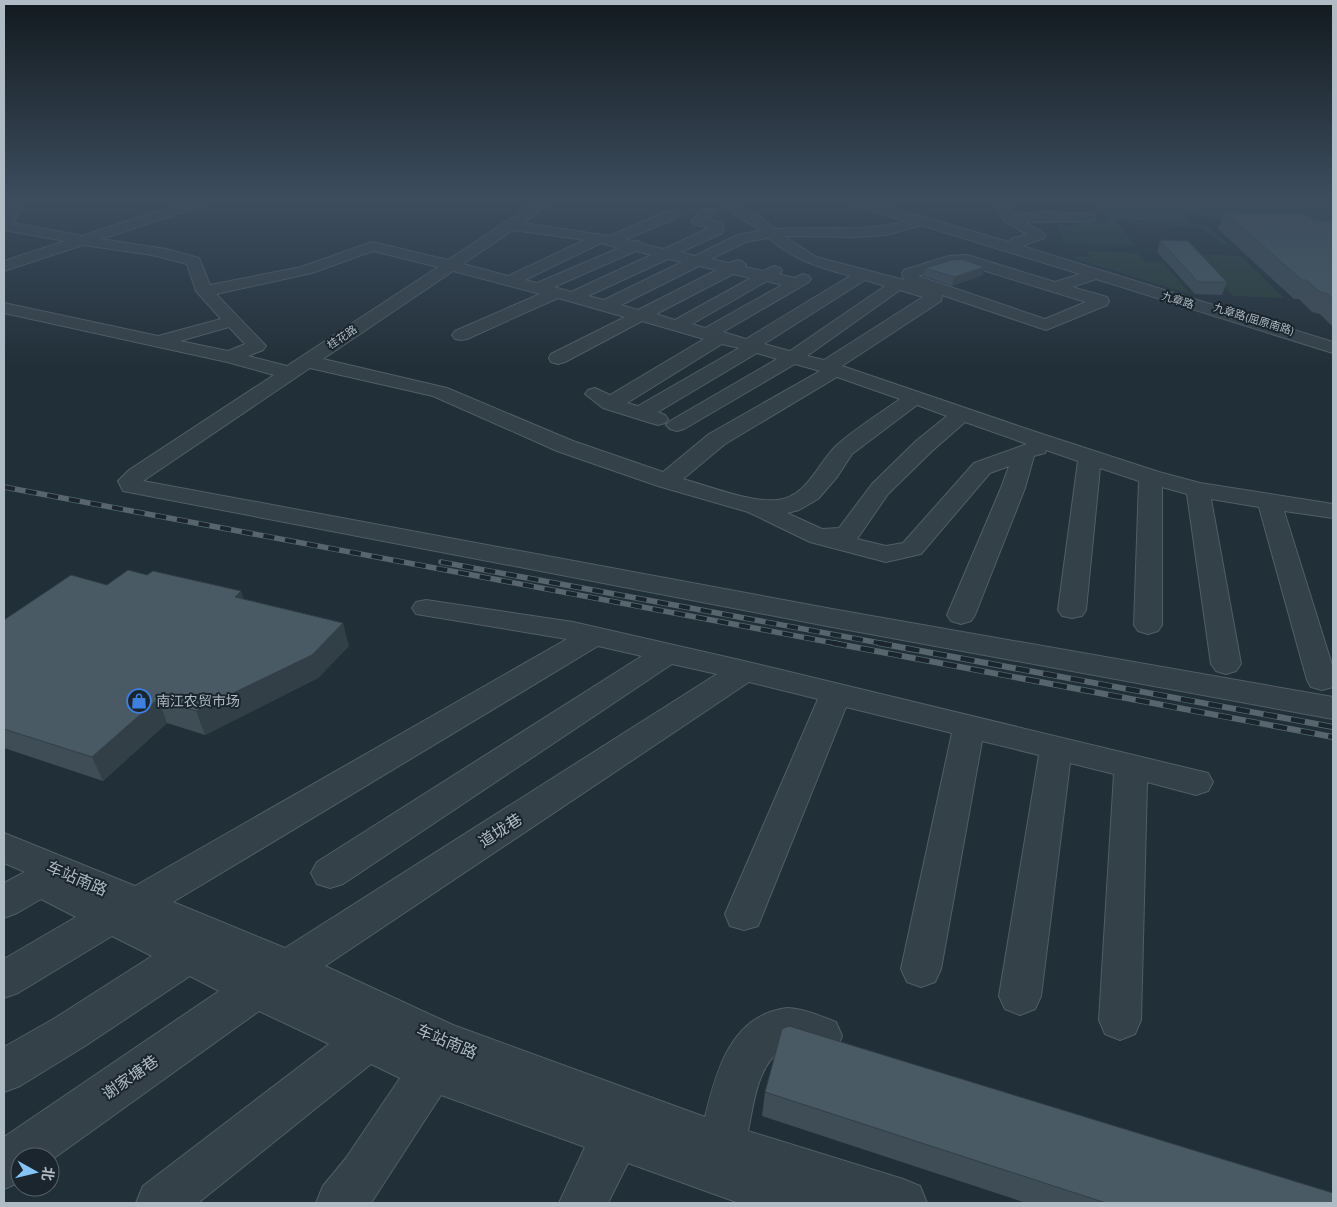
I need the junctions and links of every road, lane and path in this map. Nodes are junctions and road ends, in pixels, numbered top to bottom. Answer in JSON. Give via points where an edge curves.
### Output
{"nodes":[{"id":1,"x":33,"y":256,"type":"edge"},
{"id":2,"x":177,"y":256,"type":"edge"},
{"id":3,"x":342,"y":256,"type":"edge"},
{"id":4,"x":417,"y":256,"type":"edge"},
{"id":5,"x":462,"y":256,"type":"edge"},
{"id":6,"x":567,"y":256,"type":"edge"},
{"id":7,"x":618,"y":256,"type":"edge"},
{"id":8,"x":655,"y":256,"type":"edge"},
{"id":9,"x":678,"y":256,"type":"edge"},
{"id":10,"x":707,"y":256,"type":"edge"},
{"id":11,"x":753,"y":256,"type":"edge"},
{"id":12,"x":796,"y":256,"type":"edge"},
{"id":13,"x":806,"y":256,"type":"edge"},
{"id":14,"x":836,"y":256,"type":"edge"},
{"id":15,"x":1037,"y":256,"type":"edge"},
{"id":16,"x":1052,"y":256,"type":"edge"},
{"id":17,"x":698,"y":261,"type":"junction"},
{"id":18,"x":823,"y":263,"type":"junction"},
{"id":19,"x":450,"y":264,"type":"junction"},
{"id":20,"x":4,"y":266,"type":"edge"},
{"id":21,"x":732,"y":268,"type":"junction"},
{"id":22,"x":1095,"y":274,"type":"junction"},
{"id":23,"x":863,"y":275,"type":"junction"},
{"id":24,"x":766,"y":276,"type":"junction"},
{"id":25,"x":510,"y":281,"type":"junction"},
{"id":26,"x":796,"y":283,"type":"junction"},
{"id":27,"x":899,"y":284,"type":"junction"},
{"id":28,"x":1055,"y":287,"type":"junction"},
{"id":29,"x":204,"y":291,"type":"junction"},
{"id":30,"x":556,"y":293,"type":"junction"},
{"id":31,"x":606,"y":306,"type":"junction"},
{"id":32,"x":4,"y":308,"type":"edge"},
{"id":33,"x":642,"y":316,"type":"junction"},
{"id":34,"x":234,"y":321,"type":"junction"},
{"id":35,"x":678,"y":326,"type":"junction"},
{"id":36,"x":461,"y":335,"type":"dead end"},
{"id":37,"x":714,"y":336,"type":"junction"},
{"id":38,"x":160,"y":342,"type":"junction"},
{"id":39,"x":1333,"y":343,"type":"edge"},
{"id":40,"x":751,"y":346,"type":"junction"},
{"id":41,"x":1333,"y":348,"type":"edge"},
{"id":42,"x":230,"y":357,"type":"junction"},
{"id":43,"x":558,"y":358,"type":"dead end"},
{"id":44,"x":792,"y":358,"type":"junction"},
{"id":45,"x":298,"y":367,"type":"junction"},
{"id":46,"x":831,"y":369,"type":"junction"},
{"id":47,"x":914,"y":398,"type":"junction"},
{"id":48,"x":640,"y":414,"type":"junction"},
{"id":49,"x":962,"y":414,"type":"junction"},
{"id":50,"x":677,"y":426,"type":"junction"},
{"id":51,"x":717,"y":439,"type":"junction"},
{"id":52,"x":1050,"y":444,"type":"junction"},
{"id":53,"x":1024,"y":452,"type":"junction"},
{"id":54,"x":1090,"y":457,"type":"junction"},
{"id":55,"x":1151,"y":477,"type":"junction"},
{"id":56,"x":666,"y":481,"type":"junction"},
{"id":57,"x":1198,"y":490,"type":"junction"},
{"id":58,"x":1269,"y":501,"type":"junction"},
{"id":59,"x":750,"y":505,"type":"junction"},
{"id":60,"x":1333,"y":511,"type":"edge"},
{"id":61,"x":819,"y":537,"type":"junction"},
{"id":62,"x":426,"y":608,"type":"dead end"},
{"id":63,"x":1072,"y":610,"type":"dead end"},
{"id":64,"x":961,"y":615,"type":"dead end"},
{"id":65,"x":1148,"y":625,"type":"dead end"},
{"id":66,"x":593,"y":636,"type":"junction"},
{"id":67,"x":668,"y":654,"type":"junction"},
{"id":68,"x":1226,"y":664,"type":"dead end"},
{"id":69,"x":744,"y":671,"type":"junction"},
{"id":70,"x":1322,"y":680,"type":"dead end"},
{"id":71,"x":836,"y":694,"type":"junction"},
{"id":72,"x":1333,"y":708,"type":"edge"},
{"id":73,"x":969,"y":726,"type":"junction"},
{"id":74,"x":1056,"y":748,"type":"junction"},
{"id":75,"x":1131,"y":766,"type":"junction"},
{"id":76,"x":1196,"y":782,"type":"dead end"},
{"id":77,"x":4,"y":846,"type":"edge"},
{"id":78,"x":4,"y":864,"type":"edge"},
{"id":79,"x":330,"y":873,"type":"dead end"},
{"id":80,"x":41,"y":881,"type":"junction"},
{"id":81,"x":4,"y":902,"type":"edge"},
{"id":82,"x":125,"y":910,"type":"junction"},
{"id":83,"x":744,"y":914,"type":"dead end"},
{"id":84,"x":188,"y":955,"type":"junction"},
{"id":85,"x":920,"y":969,"type":"dead end"},
{"id":86,"x":272,"y":979,"type":"junction"},
{"id":87,"x":4,"y":980,"type":"edge"},
{"id":88,"x":1020,"y":996,"type":"dead end"},
{"id":89,"x":1120,"y":1020,"type":"dead end"},
{"id":90,"x":368,"y":1040,"type":"junction"},
{"id":91,"x":858,"y":1048,"type":"edge"},
{"id":92,"x":430,"y":1070,"type":"junction"},
{"id":93,"x":4,"y":1071,"type":"edge"},
{"id":94,"x":616,"y":1136,"type":"junction"},
{"id":95,"x":721,"y":1146,"type":"junction"},
{"id":96,"x":4,"y":1165,"type":"edge"},
{"id":97,"x":160,"y":1203,"type":"edge"},
{"id":98,"x":340,"y":1203,"type":"edge"},
{"id":99,"x":583,"y":1203,"type":"edge"},
{"id":100,"x":806,"y":1203,"type":"edge"},
{"id":101,"x":903,"y":1203,"type":"edge"}],
"edges":[{"from":1,"to":20,"type":"street"},
{"from":2,"to":29,"type":"street","via":[[194,261]]},
{"from":3,"to":29,"type":"street","via":[[290,274]]},
{"from":4,"to":19,"type":"street"},
{"from":5,"to":19,"type":"street","name":"桂花路"},
{"from":6,"to":25,"type":"street"},
{"from":7,"to":30,"type":"street"},
{"from":8,"to":30,"type":"street"},
{"from":9,"to":17,"type":"street"},
{"from":10,"to":17,"type":"street"},
{"from":11,"to":21,"type":"street"},
{"from":12,"to":24,"type":"street"},
{"from":13,"to":18,"type":"street"},
{"from":14,"to":18,"type":"street"},
{"from":15,"to":22,"type":"street","name":"九章路"},
{"from":16,"to":39,"type":"street","name":"九章路(屈原南路)"},
{"from":17,"to":21,"type":"street"},
{"from":17,"to":31,"type":"street"},
{"from":18,"to":23,"type":"street"},
{"from":18,"to":26,"type":"street"},
{"from":19,"to":25,"type":"street"},
{"from":19,"to":45,"type":"street","name":"桂花路"},
{"from":21,"to":24,"type":"street"},
{"from":21,"to":33,"type":"street"},
{"from":22,"to":28,"type":"street"},
{"from":22,"to":41,"type":"street","name":"九章路"},
{"from":23,"to":27,"type":"street"},
{"from":23,"to":40,"type":"street"},
{"from":24,"to":26,"type":"street"},
{"from":24,"to":35,"type":"street"},
{"from":25,"to":30,"type":"street"},
{"from":26,"to":37,"type":"street"},
{"from":27,"to":44,"type":"street"},
{"from":27,"to":46,"type":"street","via":[[929,292],[935,297]]},
{"from":28,"to":28,"type":"street","via":[[1101,301],[1046,325],[911,279],[910,273],[967,260]]},
{"from":29,"to":34,"type":"street"},
{"from":30,"to":31,"type":"street"},
{"from":30,"to":36,"type":"street"},
{"from":31,"to":33,"type":"street"},
{"from":32,"to":38,"type":"street"},
{"from":33,"to":35,"type":"street"},
{"from":33,"to":43,"type":"street"},
{"from":34,"to":38,"type":"street"},
{"from":34,"to":42,"type":"street","via":[[257,346]]},
{"from":35,"to":37,"type":"street"},
{"from":37,"to":40,"type":"street"},
{"from":37,"to":48,"type":"street","via":[[603,399]]},
{"from":38,"to":42,"type":"street"},
{"from":40,"to":44,"type":"street"},
{"from":40,"to":48,"type":"street"},
{"from":42,"to":45,"type":"street"},
{"from":44,"to":46,"type":"street"},
{"from":44,"to":50,"type":"street"},
{"from":45,"to":56,"type":"street","via":[[440,392],[565,446]]},
{"from":45,"to":72,"type":"street","name":"桂花路","via":[[137,476],[130,481],[131,486]]},
{"from":46,"to":47,"type":"street"},
{"from":46,"to":51,"type":"street"},
{"from":47,"to":49,"type":"street"},
{"from":47,"to":59,"type":"street","via":[[844,450],[810,494],[791,505],[775,508]]},
{"from":48,"to":50,"type":"street"},
{"from":49,"to":52,"type":"street"},
{"from":49,"to":61,"type":"street","via":[[880,489],[847,535]]},
{"from":50,"to":51,"type":"street"},
{"from":51,"to":56,"type":"street"},
{"from":52,"to":53,"type":"street"},
{"from":52,"to":54,"type":"street"},
{"from":53,"to":61,"type":"street","via":[[982,468],[912,549],[886,554]]},
{"from":53,"to":64,"type":"street","via":[[1013,488]]},
{"from":54,"to":55,"type":"street"},
{"from":54,"to":63,"type":"street"},
{"from":55,"to":57,"type":"street"},
{"from":55,"to":65,"type":"street"},
{"from":56,"to":59,"type":"street"},
{"from":57,"to":58,"type":"street"},
{"from":57,"to":68,"type":"street"},
{"from":58,"to":60,"type":"street"},
{"from":58,"to":70,"type":"street"},
{"from":59,"to":61,"type":"street"},
{"from":62,"to":66,"type":"street"},
{"from":66,"to":67,"type":"street"},
{"from":66,"to":82,"type":"street"},
{"from":67,"to":69,"type":"street"},
{"from":67,"to":79,"type":"street"},
{"from":69,"to":71,"type":"street"},
{"from":69,"to":86,"type":"street","name":"道垅巷"},
{"from":71,"to":73,"type":"street"},
{"from":71,"to":83,"type":"street"},
{"from":73,"to":74,"type":"street"},
{"from":73,"to":85,"type":"street"},
{"from":74,"to":75,"type":"street"},
{"from":74,"to":88,"type":"street"},
{"from":75,"to":76,"type":"street"},
{"from":75,"to":89,"type":"street"},
{"from":77,"to":82,"type":"street","name":"车站南路"},
{"from":78,"to":80,"type":"street","name":"车站南路"},
{"from":80,"to":81,"type":"street"},
{"from":80,"to":82,"type":"street","name":"车站南路"},
{"from":82,"to":84,"type":"street","name":"车站南路"},
{"from":82,"to":86,"type":"street","name":"车站南路"},
{"from":82,"to":87,"type":"street"},
{"from":84,"to":86,"type":"street","name":"车站南路"},
{"from":84,"to":93,"type":"street"},
{"from":86,"to":90,"type":"street","name":"车站南路"},
{"from":86,"to":95,"type":"street","name":"车站南路"},
{"from":86,"to":96,"type":"street","name":"谢家塘巷"},
{"from":90,"to":92,"type":"street","name":"车站南路"},
{"from":90,"to":97,"type":"street"},
{"from":91,"to":95,"type":"street","via":[[784,1028],[761,1037],[740,1070]]},
{"from":92,"to":94,"type":"street","name":"车站南路"},
{"from":92,"to":98,"type":"street","via":[[364,1176]]},
{"from":94,"to":99,"type":"street"},
{"from":94,"to":100,"type":"street","name":"车站南路"},
{"from":95,"to":101,"type":"street","name":"车站南路"}]}
